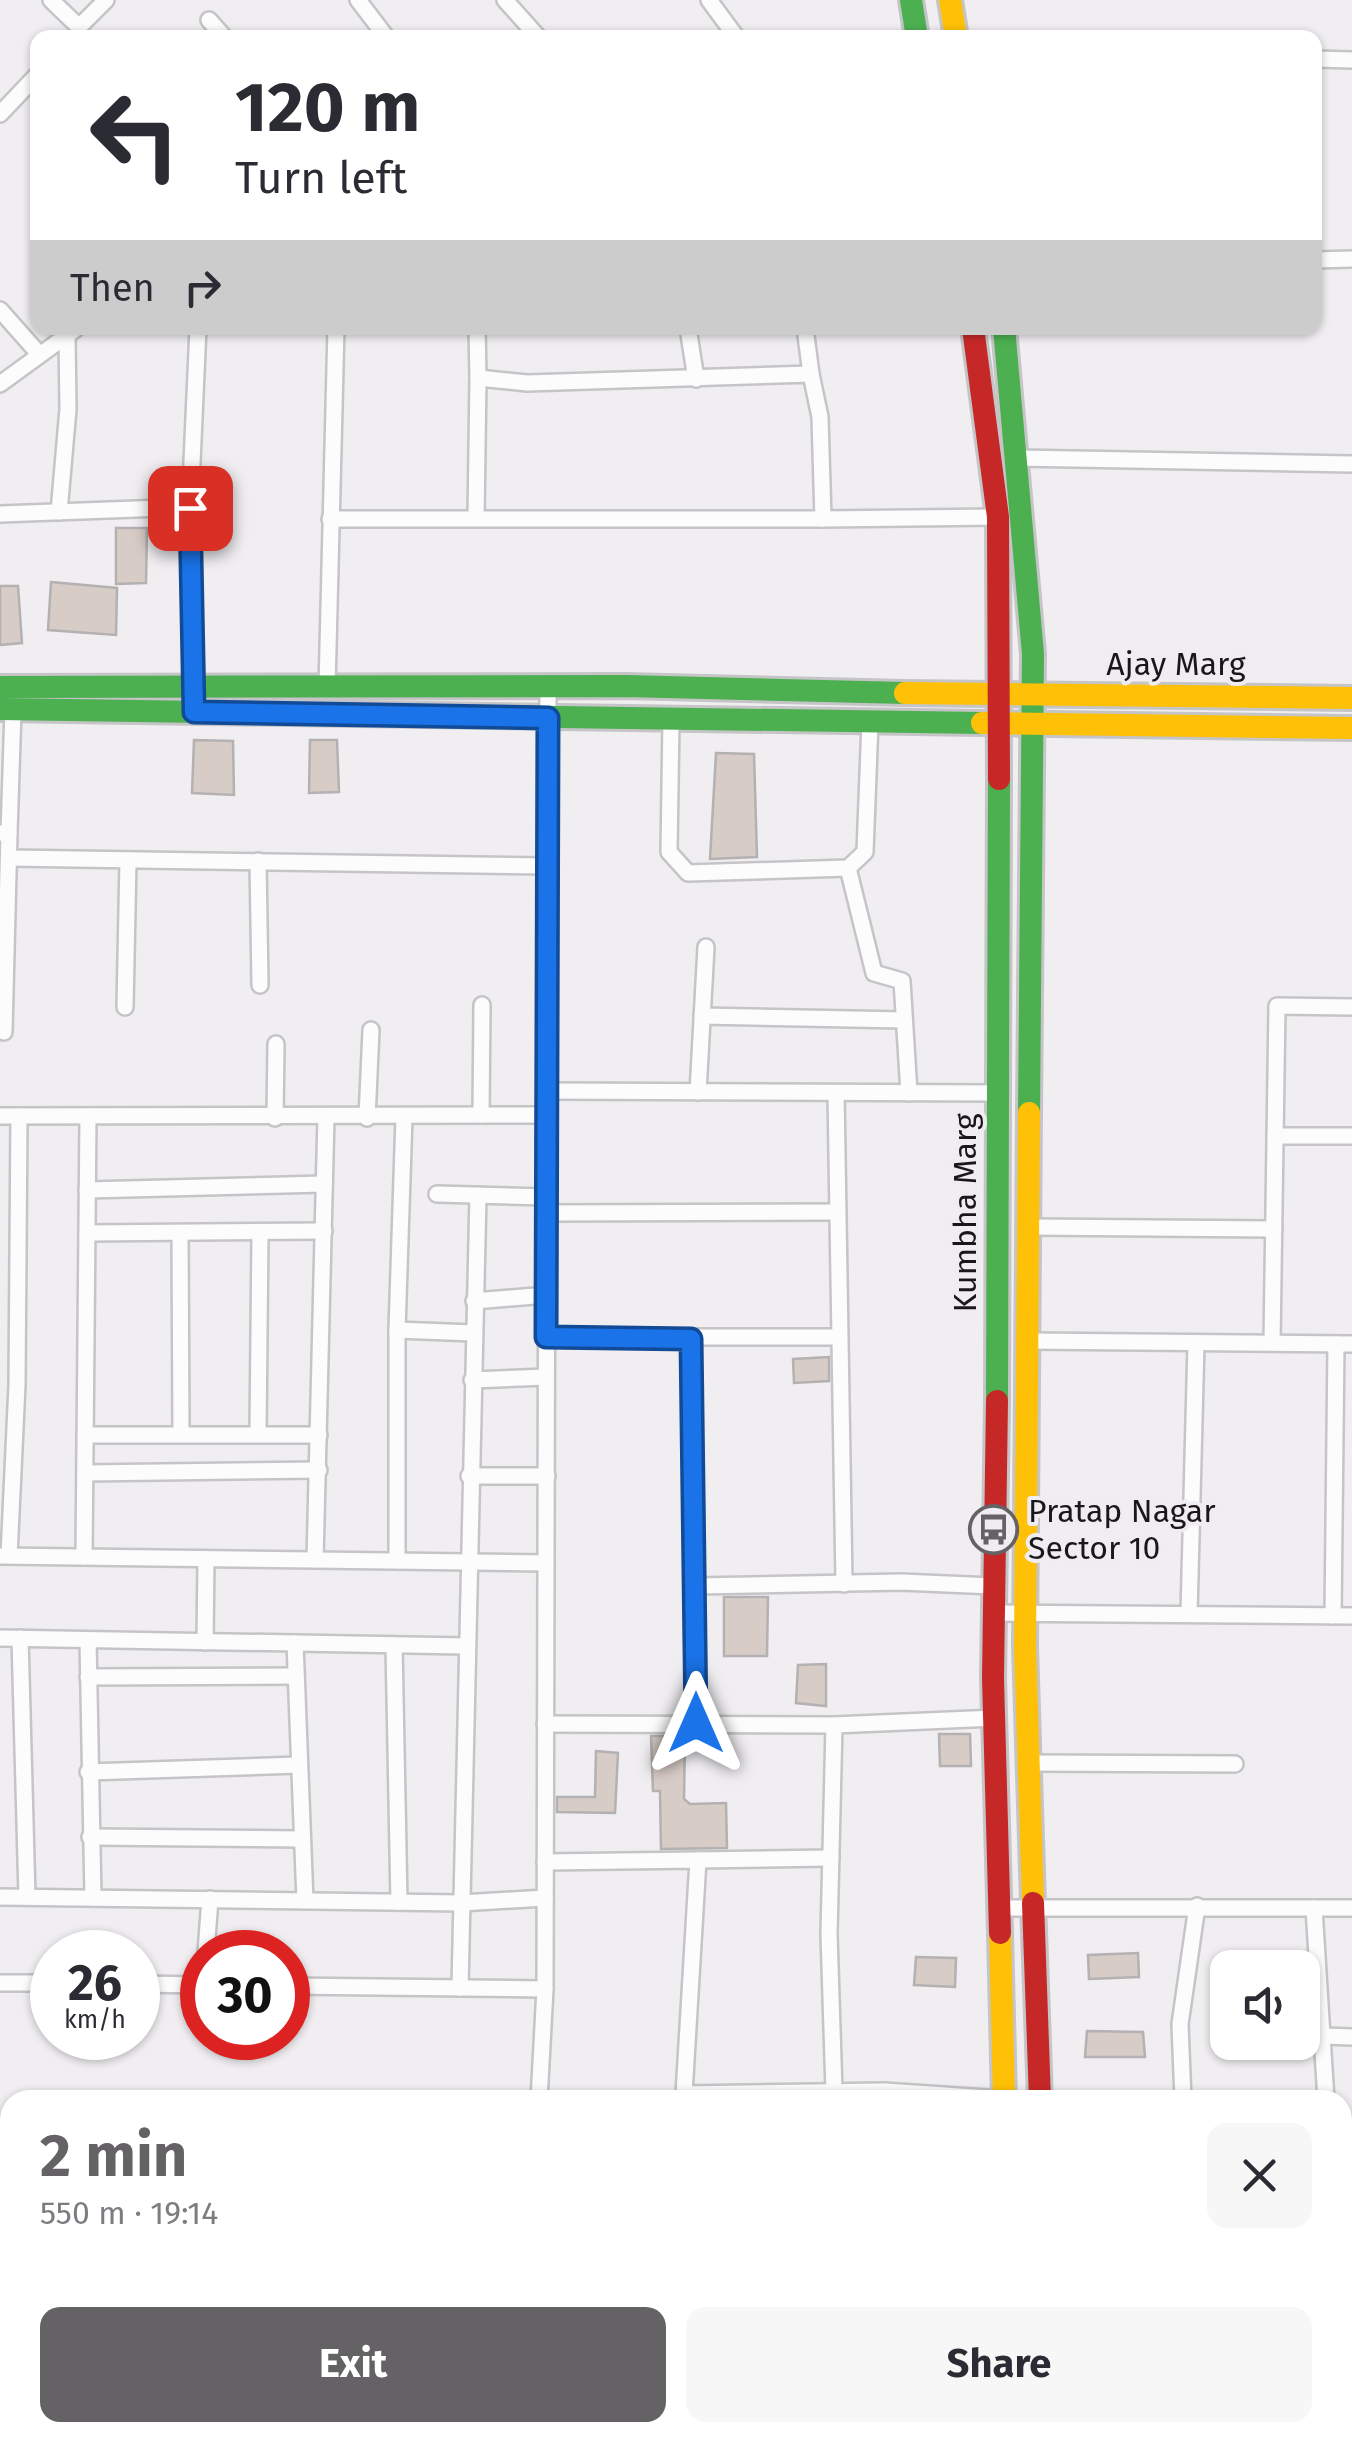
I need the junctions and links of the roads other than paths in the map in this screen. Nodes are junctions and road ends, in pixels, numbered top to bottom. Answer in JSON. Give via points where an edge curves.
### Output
{"nodes":[{"id":1,"x":51,"y":0,"type":"edge"},
{"id":2,"x":106,"y":0,"type":"edge"},
{"id":3,"x":358,"y":0,"type":"edge"},
{"id":4,"x":505,"y":0,"type":"edge"},
{"id":5,"x":710,"y":0,"type":"edge"},
{"id":6,"x":911,"y":0,"type":"edge"},
{"id":7,"x":950,"y":0,"type":"edge"},
{"id":8,"x":209,"y":20,"type":"dead end"},
{"id":9,"x":73,"y":30,"type":"edge"},
{"id":10,"x":76,"y":30,"type":"edge"},
{"id":11,"x":218,"y":30,"type":"edge"},
{"id":12,"x":381,"y":30,"type":"edge"},
{"id":13,"x":531,"y":30,"type":"edge"},
{"id":14,"x":731,"y":30,"type":"edge"},
{"id":15,"x":916,"y":30,"type":"edge"},
{"id":16,"x":955,"y":30,"type":"edge"},
{"id":17,"x":1322,"y":59,"type":"edge"},
{"id":18,"x":1352,"y":60,"type":"edge"},
{"id":19,"x":30,"y":82,"type":"edge"},
{"id":20,"x":24,"y":88,"type":"junction"},
{"id":21,"x":30,"y":94,"type":"edge"},
{"id":22,"x":0,"y":114,"type":"edge"},
{"id":23,"x":1352,"y":258,"type":"edge"},
{"id":24,"x":1322,"y":260,"type":"edge"},
{"id":25,"x":0,"y":310,"type":"edge"},
{"id":26,"x":68,"y":335,"type":"edge"},
{"id":27,"x":72,"y":335,"type":"edge"},
{"id":28,"x":198,"y":335,"type":"edge"},
{"id":29,"x":336,"y":335,"type":"edge"},
{"id":30,"x":477,"y":335,"type":"edge"},
{"id":31,"x":689,"y":335,"type":"edge"},
{"id":32,"x":806,"y":335,"type":"edge"},
{"id":33,"x":974,"y":335,"type":"edge"},
{"id":34,"x":1005,"y":335,"type":"edge"},
{"id":35,"x":39,"y":354,"type":"junction"},
{"id":36,"x":812,"y":374,"type":"junction"},
{"id":37,"x":478,"y":378,"type":"junction"},
{"id":38,"x":696,"y":379,"type":"junction"},
{"id":39,"x":0,"y":384,"type":"edge"},
{"id":40,"x":1017,"y":458,"type":"junction"},
{"id":41,"x":1352,"y":464,"type":"edge"},
{"id":42,"x":190,"y":508,"type":"junction"},
{"id":43,"x":59,"y":512,"type":"junction"},
{"id":44,"x":0,"y":514,"type":"edge"},
{"id":45,"x":998,"y":517,"type":"junction"},
{"id":46,"x":476,"y":518,"type":"junction"},
{"id":47,"x":330,"y":519,"type":"junction"},
{"id":48,"x":823,"y":519,"type":"junction"},
{"id":49,"x":328,"y":686,"type":"junction"},
{"id":50,"x":548,"y":686,"type":"junction"},
{"id":51,"x":0,"y":687,"type":"edge"},
{"id":52,"x":194,"y":687,"type":"junction"},
{"id":53,"x":1000,"y":696,"type":"junction"},
{"id":54,"x":1034,"y":697,"type":"junction"},
{"id":55,"x":1352,"y":698,"type":"edge"},
{"id":56,"x":6,"y":710,"type":"edge"},
{"id":57,"x":194,"y":712,"type":"junction"},
{"id":58,"x":548,"y":718,"type":"junction"},
{"id":59,"x":671,"y":720,"type":"junction"},
{"id":60,"x":870,"y":722,"type":"junction"},
{"id":61,"x":998,"y":724,"type":"junction"},
{"id":62,"x":1032,"y":725,"type":"junction"},
{"id":63,"x":1352,"y":728,"type":"edge"},
{"id":64,"x":5,"y":833,"type":"edge"},
{"id":65,"x":9,"y":858,"type":"junction"},
{"id":66,"x":128,"y":860,"type":"junction"},
{"id":67,"x":258,"y":862,"type":"junction"},
{"id":68,"x":548,"y":866,"type":"junction"},
{"id":69,"x":848,"y":868,"type":"junction"},
{"id":70,"x":706,"y":947,"type":"dead end"},
{"id":71,"x":260,"y":985,"type":"dead end"},
{"id":72,"x":482,"y":1004,"type":"dead end"},
{"id":73,"x":125,"y":1007,"type":"dead end"},
{"id":74,"x":1352,"y":1007,"type":"edge"},
{"id":75,"x":702,"y":1016,"type":"junction"},
{"id":76,"x":904,"y":1020,"type":"junction"},
{"id":77,"x":371,"y":1030,"type":"dead end"},
{"id":78,"x":4,"y":1032,"type":"dead end"},
{"id":79,"x":276,"y":1044,"type":"dead end"},
{"id":80,"x":549,"y":1091,"type":"junction"},
{"id":81,"x":698,"y":1092,"type":"junction"},
{"id":82,"x":998,"y":1092,"type":"junction"},
{"id":83,"x":836,"y":1093,"type":"junction"},
{"id":84,"x":909,"y":1093,"type":"junction"},
{"id":85,"x":549,"y":1115,"type":"junction"},
{"id":86,"x":0,"y":1116,"type":"edge"},
{"id":87,"x":19,"y":1116,"type":"junction"},
{"id":88,"x":88,"y":1116,"type":"junction"},
{"id":89,"x":326,"y":1116,"type":"junction"},
{"id":90,"x":481,"y":1116,"type":"junction"},
{"id":91,"x":404,"y":1117,"type":"junction"},
{"id":92,"x":275,"y":1118,"type":"junction"},
{"id":93,"x":366,"y":1118,"type":"junction"},
{"id":94,"x":1275,"y":1136,"type":"junction"},
{"id":95,"x":1352,"y":1136,"type":"edge"},
{"id":96,"x":324,"y":1184,"type":"junction"},
{"id":97,"x":87,"y":1190,"type":"junction"},
{"id":98,"x":436,"y":1194,"type":"dead end"},
{"id":99,"x":478,"y":1195,"type":"junction"},
{"id":100,"x":547,"y":1205,"type":"junction"},
{"id":101,"x":837,"y":1212,"type":"junction"},
{"id":102,"x":1031,"y":1227,"type":"junction"},
{"id":103,"x":1274,"y":1229,"type":"junction"},
{"id":104,"x":87,"y":1232,"type":"junction"},
{"id":105,"x":324,"y":1232,"type":"junction"},
{"id":106,"x":180,"y":1233,"type":"junction"},
{"id":107,"x":260,"y":1233,"type":"junction"},
{"id":108,"x":546,"y":1294,"type":"junction"},
{"id":109,"x":474,"y":1302,"type":"junction"},
{"id":110,"x":18,"y":1330,"type":"junction"},
{"id":111,"x":397,"y":1330,"type":"junction"},
{"id":112,"x":0,"y":1331,"type":"edge"},
{"id":113,"x":473,"y":1333,"type":"junction"},
{"id":114,"x":837,"y":1336,"type":"junction"},
{"id":115,"x":546,"y":1337,"type":"junction"},
{"id":116,"x":691,"y":1339,"type":"junction"},
{"id":117,"x":1028,"y":1342,"type":"junction"},
{"id":118,"x":1196,"y":1343,"type":"junction"},
{"id":119,"x":1272,"y":1344,"type":"junction"},
{"id":120,"x":1344,"y":1344,"type":"edge"},
{"id":121,"x":546,"y":1377,"type":"junction"},
{"id":122,"x":472,"y":1380,"type":"junction"},
{"id":123,"x":182,"y":1434,"type":"junction"},
{"id":124,"x":258,"y":1434,"type":"junction"},
{"id":125,"x":86,"y":1435,"type":"junction"},
{"id":126,"x":319,"y":1435,"type":"junction"},
{"id":127,"x":319,"y":1470,"type":"junction"},
{"id":128,"x":1334,"y":1470,"type":"junction"},
{"id":129,"x":1352,"y":1470,"type":"edge"},
{"id":130,"x":85,"y":1473,"type":"junction"},
{"id":131,"x":468,"y":1476,"type":"junction"},
{"id":132,"x":546,"y":1476,"type":"junction"},
{"id":133,"x":4,"y":1556,"type":"edge"},
{"id":134,"x":84,"y":1557,"type":"junction"},
{"id":135,"x":206,"y":1559,"type":"junction"},
{"id":136,"x":315,"y":1560,"type":"junction"},
{"id":137,"x":396,"y":1561,"type":"junction"},
{"id":138,"x":466,"y":1562,"type":"junction"},
{"id":139,"x":546,"y":1563,"type":"junction"},
{"id":140,"x":844,"y":1584,"type":"junction"},
{"id":141,"x":696,"y":1586,"type":"junction"},
{"id":142,"x":993,"y":1586,"type":"junction"},
{"id":143,"x":993,"y":1613,"type":"junction"},
{"id":144,"x":1026,"y":1613,"type":"junction"},
{"id":145,"x":1189,"y":1614,"type":"junction"},
{"id":146,"x":1333,"y":1616,"type":"junction"},
{"id":147,"x":1352,"y":1616,"type":"edge"},
{"id":148,"x":0,"y":1638,"type":"edge"},
{"id":149,"x":20,"y":1638,"type":"junction"},
{"id":150,"x":88,"y":1640,"type":"junction"},
{"id":151,"x":205,"y":1642,"type":"junction"},
{"id":152,"x":296,"y":1643,"type":"junction"},
{"id":153,"x":394,"y":1644,"type":"junction"},
{"id":154,"x":465,"y":1646,"type":"junction"},
{"id":155,"x":296,"y":1676,"type":"junction"},
{"id":156,"x":88,"y":1677,"type":"junction"},
{"id":157,"x":994,"y":1718,"type":"junction"},
{"id":158,"x":696,"y":1723,"type":"junction"},
{"id":159,"x":545,"y":1724,"type":"junction"},
{"id":160,"x":834,"y":1725,"type":"junction"},
{"id":161,"x":1030,"y":1763,"type":"junction"},
{"id":162,"x":1235,"y":1764,"type":"dead end"},
{"id":163,"x":298,"y":1765,"type":"junction"},
{"id":164,"x":88,"y":1772,"type":"junction"},
{"id":165,"x":90,"y":1837,"type":"junction"},
{"id":166,"x":301,"y":1839,"type":"junction"},
{"id":167,"x":831,"y":1858,"type":"junction"},
{"id":168,"x":698,"y":1860,"type":"junction"},
{"id":169,"x":545,"y":1862,"type":"junction"},
{"id":170,"x":0,"y":1896,"type":"edge"},
{"id":171,"x":27,"y":1897,"type":"junction"},
{"id":172,"x":93,"y":1898,"type":"junction"},
{"id":173,"x":545,"y":1898,"type":"junction"},
{"id":174,"x":210,"y":1899,"type":"junction"},
{"id":175,"x":305,"y":1901,"type":"junction"},
{"id":176,"x":400,"y":1902,"type":"junction"},
{"id":177,"x":461,"y":1902,"type":"junction"},
{"id":178,"x":1034,"y":1905,"type":"junction"},
{"id":179,"x":1196,"y":1906,"type":"junction"},
{"id":180,"x":1000,"y":1908,"type":"junction"},
{"id":181,"x":1314,"y":1908,"type":"junction"},
{"id":182,"x":1352,"y":1908,"type":"edge"},
{"id":183,"x":208,"y":1930,"type":"edge"},
{"id":184,"x":0,"y":1983,"type":"edge"},
{"id":185,"x":30,"y":1984,"type":"edge"},
{"id":186,"x":310,"y":1986,"type":"edge"},
{"id":187,"x":460,"y":1988,"type":"junction"},
{"id":188,"x":545,"y":1989,"type":"junction"},
{"id":189,"x":1323,"y":2036,"type":"junction"},
{"id":190,"x":1352,"y":2037,"type":"edge"},
{"id":191,"x":540,"y":2090,"type":"edge"},
{"id":192,"x":684,"y":2090,"type":"edge"},
{"id":193,"x":834,"y":2090,"type":"edge"},
{"id":194,"x":1004,"y":2090,"type":"edge"},
{"id":195,"x":1040,"y":2090,"type":"edge"},
{"id":196,"x":1183,"y":2090,"type":"edge"},
{"id":197,"x":1326,"y":2090,"type":"edge"}],
"edges":[{"from":1,"to":9,"type":"street"},
{"from":2,"to":10,"type":"street"},
{"from":3,"to":12,"type":"street"},
{"from":4,"to":13,"type":"street"},
{"from":5,"to":14,"type":"street"},
{"from":6,"to":15,"type":"street"},
{"from":7,"to":16,"type":"street"},
{"from":8,"to":11,"type":"street"},
{"from":17,"to":18,"type":"street"},
{"from":19,"to":20,"type":"street"},
{"from":20,"to":21,"type":"street"},
{"from":20,"to":22,"type":"street"},
{"from":23,"to":24,"type":"street"},
{"from":25,"to":35,"type":"street"},
{"from":26,"to":35,"type":"street"},
{"from":27,"to":43,"type":"street"},
{"from":28,"to":42,"type":"street"},
{"from":29,"to":47,"type":"street"},
{"from":30,"to":37,"type":"street"},
{"from":31,"to":38,"type":"street"},
{"from":32,"to":36,"type":"street"},
{"from":33,"to":45,"type":"street","name":"Kumbha Marg"},
{"from":34,"to":40,"type":"street","name":"Kumbha Marg"},
{"from":35,"to":39,"type":"street"},
{"from":36,"to":38,"type":"street"},
{"from":36,"to":48,"type":"street"},
{"from":37,"to":38,"type":"street"},
{"from":37,"to":46,"type":"street"},
{"from":40,"to":41,"type":"street"},
{"from":40,"to":54,"type":"street","name":"Kumbha Marg"},
{"from":42,"to":43,"type":"street"},
{"from":42,"to":52,"type":"street"},
{"from":43,"to":44,"type":"street"},
{"from":45,"to":48,"type":"street"},
{"from":45,"to":53,"type":"street","name":"Kumbha Marg"},
{"from":46,"to":47,"type":"street"},
{"from":46,"to":48,"type":"street"},
{"from":47,"to":49,"type":"street"},
{"from":49,"to":50,"type":"street","name":"Ajay Marg"},
{"from":49,"to":52,"type":"street","name":"Ajay Marg"},
{"from":50,"to":53,"type":"street","name":"Ajay Marg"},
{"from":50,"to":58,"type":"street"},
{"from":51,"to":52,"type":"street","name":"Ajay Marg"},
{"from":52,"to":57,"type":"street"},
{"from":53,"to":54,"type":"street","name":"Ajay Marg"},
{"from":53,"to":61,"type":"street","name":"Kumbha Marg"},
{"from":54,"to":55,"type":"street","name":"Ajay Marg"},
{"from":54,"to":62,"type":"street","name":"Kumbha Marg"},
{"from":56,"to":57,"type":"street","name":"Ajay Marg"},
{"from":56,"to":64,"type":"street"},
{"from":57,"to":58,"type":"street","name":"Ajay Marg"},
{"from":58,"to":59,"type":"street","name":"Ajay Marg"},
{"from":58,"to":68,"type":"street"},
{"from":59,"to":60,"type":"street","name":"Ajay Marg"},
{"from":59,"to":69,"type":"street","via":[[669,852],[676,864],[688,873]]},
{"from":60,"to":61,"type":"street","name":"Ajay Marg"},
{"from":60,"to":69,"type":"street","via":[[865,852]]},
{"from":61,"to":62,"type":"street","name":"Ajay Marg"},
{"from":61,"to":82,"type":"street","name":"Kumbha Marg"},
{"from":62,"to":63,"type":"street","name":"Ajay Marg"},
{"from":62,"to":102,"type":"street","name":"Kumbha Marg"},
{"from":64,"to":65,"type":"street"},
{"from":65,"to":66,"type":"street"},
{"from":65,"to":78,"type":"street"},
{"from":66,"to":67,"type":"street"},
{"from":66,"to":73,"type":"street"},
{"from":67,"to":68,"type":"street"},
{"from":67,"to":71,"type":"street"},
{"from":68,"to":80,"type":"street"},
{"from":69,"to":76,"type":"street","via":[[874,972],[902,981]]},
{"from":70,"to":75,"type":"street"},
{"from":72,"to":90,"type":"street"},
{"from":74,"to":94,"type":"street","via":[[1277,1006]]},
{"from":75,"to":76,"type":"street"},
{"from":75,"to":81,"type":"street"},
{"from":76,"to":84,"type":"street"},
{"from":77,"to":93,"type":"street"},
{"from":79,"to":92,"type":"street"},
{"from":80,"to":81,"type":"street"},
{"from":80,"to":85,"type":"street"},
{"from":81,"to":83,"type":"street"},
{"from":82,"to":84,"type":"street"},
{"from":82,"to":142,"type":"street","name":"Kumbha Marg"},
{"from":83,"to":84,"type":"street"},
{"from":83,"to":101,"type":"street"},
{"from":85,"to":90,"type":"street"},
{"from":85,"to":100,"type":"street"},
{"from":86,"to":87,"type":"street"},
{"from":87,"to":88,"type":"street"},
{"from":87,"to":110,"type":"street"},
{"from":88,"to":92,"type":"street"},
{"from":88,"to":97,"type":"street"},
{"from":89,"to":92,"type":"street"},
{"from":89,"to":93,"type":"street"},
{"from":89,"to":96,"type":"street"},
{"from":90,"to":91,"type":"street"},
{"from":91,"to":93,"type":"street"},
{"from":91,"to":111,"type":"street"},
{"from":94,"to":95,"type":"street"},
{"from":94,"to":103,"type":"street"},
{"from":96,"to":97,"type":"street"},
{"from":96,"to":105,"type":"street"},
{"from":97,"to":104,"type":"street"},
{"from":98,"to":99,"type":"street"},
{"from":99,"to":100,"type":"street"},
{"from":99,"to":109,"type":"street"},
{"from":100,"to":101,"type":"street"},
{"from":100,"to":108,"type":"street"},
{"from":101,"to":114,"type":"street"},
{"from":102,"to":103,"type":"street"},
{"from":102,"to":117,"type":"street","name":"Kumbha Marg"},
{"from":103,"to":119,"type":"street"},
{"from":104,"to":106,"type":"street"},
{"from":104,"to":125,"type":"street"},
{"from":105,"to":107,"type":"street"},
{"from":105,"to":126,"type":"street"},
{"from":106,"to":107,"type":"street"},
{"from":106,"to":123,"type":"street"},
{"from":107,"to":124,"type":"street"},
{"from":108,"to":109,"type":"street"},
{"from":108,"to":115,"type":"street"},
{"from":109,"to":113,"type":"street"},
{"from":110,"to":112,"type":"street"},
{"from":110,"to":133,"type":"street"},
{"from":111,"to":113,"type":"street"},
{"from":111,"to":137,"type":"street"},
{"from":113,"to":122,"type":"street"},
{"from":114,"to":116,"type":"street"},
{"from":114,"to":140,"type":"street"},
{"from":115,"to":116,"type":"street"},
{"from":115,"to":121,"type":"street"},
{"from":116,"to":141,"type":"street"},
{"from":117,"to":118,"type":"street"},
{"from":117,"to":144,"type":"street","name":"Kumbha Marg"},
{"from":118,"to":119,"type":"street"},
{"from":118,"to":145,"type":"street"},
{"from":119,"to":120,"type":"street"},
{"from":120,"to":128,"type":"street"},
{"from":121,"to":122,"type":"street"},
{"from":121,"to":132,"type":"street"},
{"from":122,"to":131,"type":"street"},
{"from":123,"to":124,"type":"street"},
{"from":123,"to":125,"type":"street"},
{"from":124,"to":126,"type":"street"},
{"from":125,"to":130,"type":"street"},
{"from":126,"to":127,"type":"street"},
{"from":127,"to":130,"type":"street"},
{"from":127,"to":136,"type":"street"},
{"from":128,"to":129,"type":"street"},
{"from":128,"to":146,"type":"street"},
{"from":130,"to":134,"type":"street"},
{"from":131,"to":132,"type":"street"},
{"from":131,"to":138,"type":"street"},
{"from":132,"to":139,"type":"street"},
{"from":133,"to":134,"type":"street"},
{"from":134,"to":135,"type":"street"},
{"from":135,"to":136,"type":"street"},
{"from":135,"to":151,"type":"street"},
{"from":136,"to":137,"type":"street"},
{"from":137,"to":138,"type":"street"},
{"from":138,"to":139,"type":"street"},
{"from":138,"to":154,"type":"street"},
{"from":139,"to":159,"type":"street"},
{"from":140,"to":141,"type":"street"},
{"from":140,"to":142,"type":"street"},
{"from":141,"to":158,"type":"street"},
{"from":142,"to":143,"type":"street","name":"Kumbha Marg"},
{"from":143,"to":144,"type":"street"},
{"from":143,"to":157,"type":"street","name":"Kumbha Marg"},
{"from":144,"to":145,"type":"street"},
{"from":144,"to":161,"type":"street","name":"Kumbha Marg"},
{"from":145,"to":146,"type":"street"},
{"from":146,"to":147,"type":"street"},
{"from":148,"to":149,"type":"street"},
{"from":149,"to":150,"type":"street"},
{"from":149,"to":171,"type":"street"},
{"from":150,"to":151,"type":"street"},
{"from":150,"to":156,"type":"street"},
{"from":151,"to":152,"type":"street"},
{"from":152,"to":153,"type":"street"},
{"from":152,"to":155,"type":"street"},
{"from":153,"to":154,"type":"street"},
{"from":153,"to":176,"type":"street"},
{"from":154,"to":177,"type":"street"},
{"from":155,"to":156,"type":"street"},
{"from":155,"to":163,"type":"street"},
{"from":156,"to":164,"type":"street"},
{"from":157,"to":160,"type":"street"},
{"from":157,"to":180,"type":"street","name":"Kumbha Marg"},
{"from":158,"to":159,"type":"street"},
{"from":158,"to":160,"type":"street"},
{"from":159,"to":169,"type":"street"},
{"from":160,"to":167,"type":"street"},
{"from":161,"to":162,"type":"street"},
{"from":161,"to":178,"type":"street","name":"Kumbha Marg"},
{"from":163,"to":164,"type":"street"},
{"from":163,"to":166,"type":"street"},
{"from":164,"to":165,"type":"street"},
{"from":165,"to":166,"type":"street"},
{"from":165,"to":172,"type":"street"},
{"from":166,"to":175,"type":"street"},
{"from":167,"to":168,"type":"street"},
{"from":167,"to":193,"type":"street"},
{"from":168,"to":169,"type":"street"},
{"from":168,"to":192,"type":"street"},
{"from":169,"to":173,"type":"street"},
{"from":170,"to":171,"type":"street"},
{"from":171,"to":172,"type":"street"},
{"from":172,"to":174,"type":"street"},
{"from":173,"to":177,"type":"street"},
{"from":173,"to":188,"type":"street"},
{"from":174,"to":175,"type":"street"},
{"from":174,"to":183,"type":"street"},
{"from":175,"to":176,"type":"street"},
{"from":176,"to":177,"type":"street"},
{"from":177,"to":187,"type":"street"},
{"from":178,"to":179,"type":"street"},
{"from":178,"to":180,"type":"street"},
{"from":178,"to":195,"type":"street","name":"Kumbha Marg"},
{"from":179,"to":181,"type":"street"},
{"from":179,"to":196,"type":"street","via":[[1180,2024]]},
{"from":180,"to":194,"type":"street","name":"Kumbha Marg"},
{"from":181,"to":182,"type":"street"},
{"from":181,"to":189,"type":"street"},
{"from":184,"to":185,"type":"street"},
{"from":186,"to":187,"type":"street"},
{"from":187,"to":188,"type":"street"},
{"from":188,"to":191,"type":"street"},
{"from":189,"to":190,"type":"street"},
{"from":189,"to":197,"type":"street"}]}
